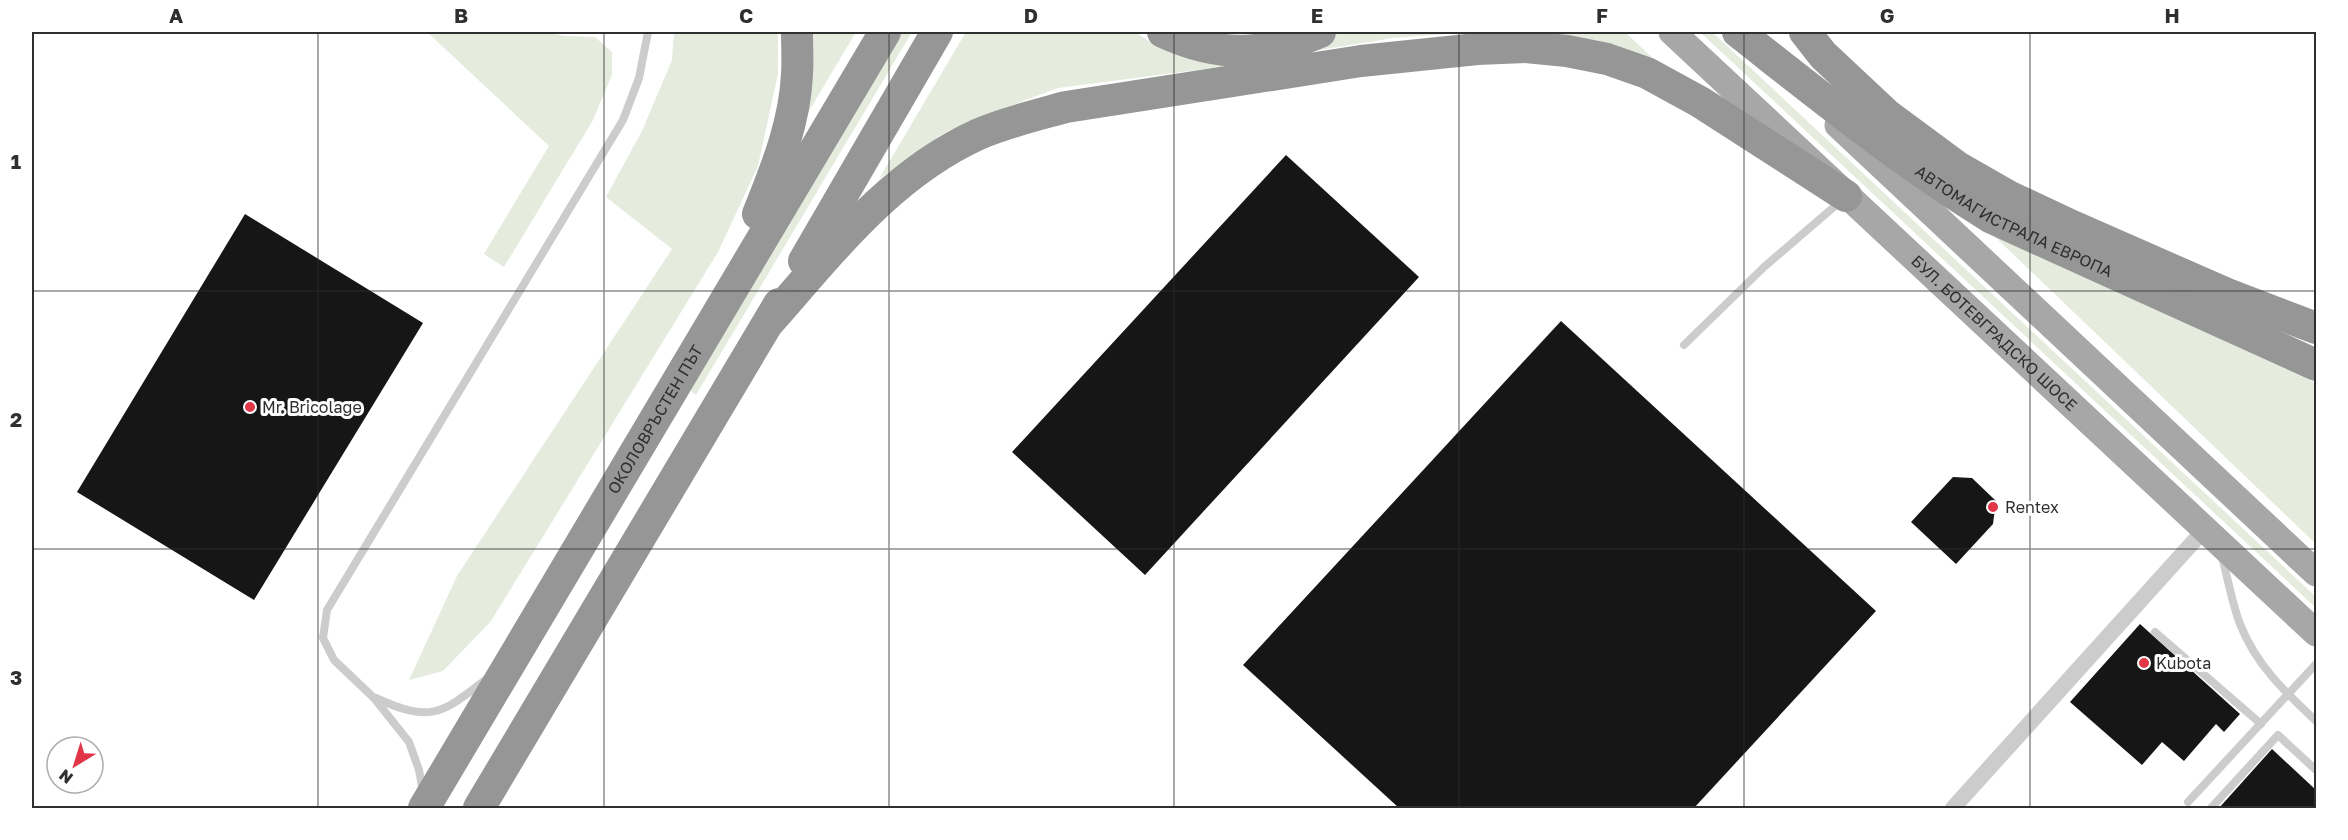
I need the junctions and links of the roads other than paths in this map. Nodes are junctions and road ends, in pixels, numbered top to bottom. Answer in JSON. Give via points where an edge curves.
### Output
{"nodes":[{"id":1,"x":648,"y":32,"type":"edge"},
{"id":2,"x":797,"y":32,"type":"edge"},
{"id":3,"x":885,"y":32,"type":"edge"},
{"id":4,"x":938,"y":32,"type":"edge"},
{"id":5,"x":1163,"y":32,"type":"edge"},
{"id":6,"x":1320,"y":32,"type":"edge"},
{"id":7,"x":1672,"y":32,"type":"edge"},
{"id":8,"x":1738,"y":32,"type":"edge"},
{"id":9,"x":1805,"y":32,"type":"edge"},
{"id":10,"x":1846,"y":196,"type":"junction"},
{"id":11,"x":2227,"y":294,"type":"junction"},
{"id":12,"x":724,"y":302,"type":"junction"},
{"id":13,"x":769,"y":322,"type":"junction"},
{"id":14,"x":2316,"y":328,"type":"edge"},
{"id":15,"x":2316,"y":342,"type":"edge"},
{"id":16,"x":1683,"y":345,"type":"dead end"},
{"id":17,"x":2316,"y":365,"type":"edge"},
{"id":18,"x":2212,"y":536,"type":"junction"},
{"id":19,"x":2316,"y":573,"type":"edge"},
{"id":20,"x":2155,"y":632,"type":"dead end"},
{"id":21,"x":2316,"y":633,"type":"edge"},
{"id":22,"x":512,"y":660,"type":"junction"},
{"id":23,"x":2316,"y":664,"type":"edge"},
{"id":24,"x":2288,"y":695,"type":"junction"},
{"id":25,"x":374,"y":698,"type":"junction"},
{"id":26,"x":2316,"y":721,"type":"edge"},
{"id":27,"x":2261,"y":724,"type":"junction"},
{"id":28,"x":2316,"y":770,"type":"edge"},
{"id":29,"x":2188,"y":802,"type":"dead end"},
{"id":30,"x":425,"y":808,"type":"edge"},
{"id":31,"x":479,"y":808,"type":"edge"},
{"id":32,"x":1953,"y":808,"type":"edge"},
{"id":33,"x":2211,"y":808,"type":"edge"}],
"edges":[{"from":1,"to":25,"type":"lane","via":[[639,78],[623,120],[327,610],[323,638],[334,660]]},
{"from":2,"to":12,"type":"highway","via":[[797,76],[791,117],[780,157]]},
{"from":3,"to":12,"type":"highway","name":"ОКОЛОВРЪСТЕН ПЪТ"},
{"from":4,"to":13,"type":"highway"},
{"from":5,"to":6,"type":"highway","via":[[1208,48],[1238,51],[1268,50]]},
{"from":7,"to":10,"type":"main road","name":"БУЛ. БОТЕВГРАДСКО ШОСЕ"},
{"from":8,"to":17,"type":"highway","name":"АВТОМАГИСТРАЛА ЕВРОПА","via":[[1876,140],[1992,218]]},
{"from":8,"to":19,"type":"main road"},
{"from":9,"to":11,"type":"highway","via":[[1824,56],[1878,107],[1959,168],[2008,196]]},
{"from":10,"to":13,"type":"highway","via":[[1700,102],[1647,73],[1607,59],[1526,47],[1361,61],[1066,107],[979,134],[907,177],[876,204]]},
{"from":10,"to":16,"type":"lane"},
{"from":10,"to":18,"type":"main road","name":"БУЛ. БОТЕВГРАДСКО ШОСЕ"},
{"from":11,"to":14,"type":"highway"},
{"from":11,"to":15,"type":"highway"},
{"from":12,"to":22,"type":"highway","name":"ОКОЛОВРЪСТЕН ПЪТ"},
{"from":13,"to":31,"type":"highway"},
{"from":18,"to":21,"type":"main road","name":"БУЛ. БОТЕВГРАДСКО ШОСЕ"},
{"from":18,"to":24,"type":"lane","via":[[2239,623],[2257,659]]},
{"from":18,"to":32,"type":"street"},
{"from":20,"to":27,"type":"lane"},
{"from":22,"to":25,"type":"lane","via":[[444,709],[402,710]]},
{"from":22,"to":30,"type":"highway","name":"ОКОЛОВРЪСТЕН ПЪТ"},
{"from":23,"to":24,"type":"lane"},
{"from":24,"to":26,"type":"lane"},
{"from":24,"to":27,"type":"lane"},
{"from":25,"to":30,"type":"lane","via":[[409,742],[419,770]]},
{"from":27,"to":29,"type":"lane"},
{"from":28,"to":33,"type":"lane","via":[[2278,735]]}]}
